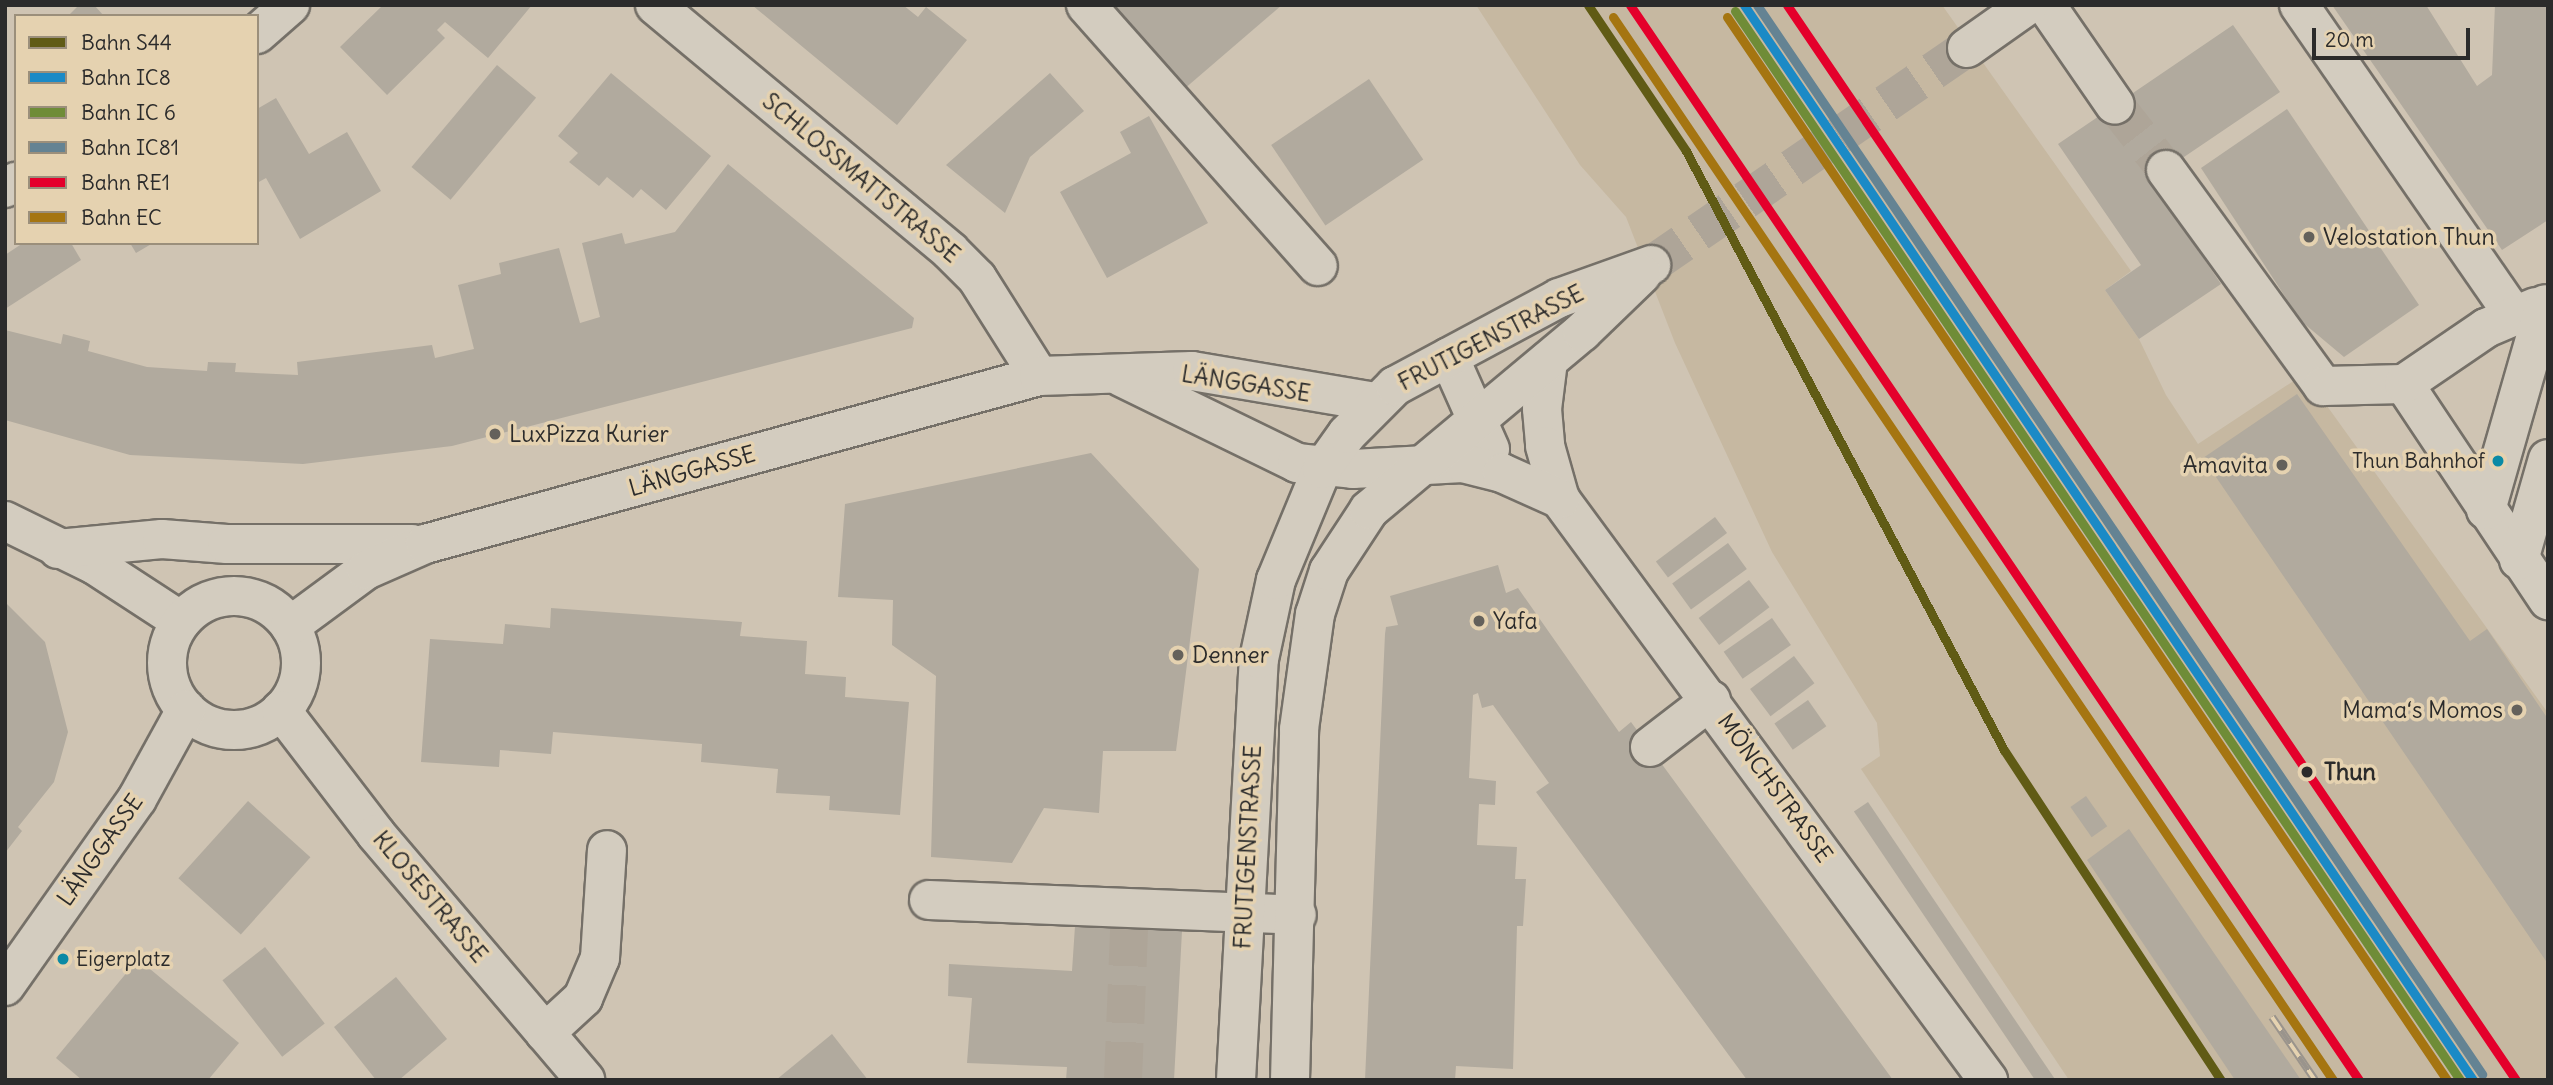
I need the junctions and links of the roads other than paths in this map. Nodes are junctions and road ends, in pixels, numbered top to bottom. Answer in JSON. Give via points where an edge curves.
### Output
{"nodes":[{"id":1,"x":290,"y":5,"type":"edge"},
{"id":2,"x":655,"y":5,"type":"edge"},
{"id":3,"x":1086,"y":5,"type":"edge"},
{"id":4,"x":2028,"y":5,"type":"edge"},
{"id":5,"x":2046,"y":5,"type":"edge"},
{"id":6,"x":2299,"y":5,"type":"edge"},
{"id":7,"x":259,"y":32,"type":"edge"},
{"id":8,"x":1967,"y":48,"type":"tunnel mouth"},
{"id":9,"x":2115,"y":106,"type":"tunnel mouth"},
{"id":10,"x":2166,"y":170,"type":"tunnel mouth"},
{"id":11,"x":1318,"y":266,"type":"dead end"},
{"id":12,"x":2536,"y":307,"type":"edge"},
{"id":13,"x":1449,"y":356,"type":"junction"},
{"id":14,"x":1548,"y":361,"type":"junction"},
{"id":15,"x":1115,"y":374,"type":"junction"},
{"id":16,"x":1039,"y":376,"type":"junction"},
{"id":17,"x":2404,"y":384,"type":"junction"},
{"id":18,"x":1376,"y":401,"type":"junction"},
{"id":19,"x":1475,"y":420,"type":"junction"},
{"id":20,"x":2548,"y":460,"type":"edge"},
{"id":21,"x":1420,"y":464,"type":"junction"},
{"id":22,"x":1322,"y":468,"type":"junction"},
{"id":23,"x":1502,"y":473,"type":"junction"},
{"id":24,"x":1560,"y":499,"type":"junction"},
{"id":25,"x":2486,"y":510,"type":"junction"},
{"id":26,"x":5,"y":521,"type":"edge"},
{"id":27,"x":425,"y":544,"type":"junction"},
{"id":28,"x":58,"y":549,"type":"junction"},
{"id":29,"x":2519,"y":560,"type":"junction"},
{"id":30,"x":2548,"y":600,"type":"edge"},
{"id":31,"x":181,"y":621,"type":"junction"},
{"id":32,"x":290,"y":626,"type":"junction"},
{"id":33,"x":1711,"y":700,"type":"junction"},
{"id":34,"x":186,"y":710,"type":"junction"},
{"id":35,"x":281,"y":710,"type":"junction"},
{"id":36,"x":1650,"y":747,"type":"dead end"},
{"id":37,"x":607,"y":850,"type":"dead end"},
{"id":38,"x":929,"y":900,"type":"dead end"},
{"id":39,"x":1245,"y":911,"type":"junction"},
{"id":40,"x":1297,"y":915,"type":"junction"},
{"id":41,"x":5,"y":986,"type":"edge"},
{"id":42,"x":545,"y":1033,"type":"junction"},
{"id":43,"x":585,"y":1080,"type":"edge"},
{"id":44,"x":1236,"y":1080,"type":"edge"},
{"id":45,"x":1290,"y":1080,"type":"edge"},
{"id":46,"x":1988,"y":1080,"type":"edge"}],
"edges":[{"from":1,"to":7,"type":"street"},
{"from":2,"to":16,"type":"street","name":"SCHLOSSMATTSTRASSE","via":[[950,251],[977,278]]},
{"from":3,"to":11,"type":"street"},
{"from":4,"to":8,"type":"street"},
{"from":5,"to":9,"type":"street"},
{"from":6,"to":12,"type":"street"},
{"from":10,"to":17,"type":"street","via":[[2323,386]]},
{"from":12,"to":17,"type":"street"},
{"from":12,"to":25,"type":"street"},
{"from":13,"to":14,"type":"street","name":"FRUTIGENSTRASSE","via":[[1559,298],[1651,265]]},
{"from":13,"to":18,"type":"street","name":"FRUTIGENSTRASSE"},
{"from":13,"to":19,"type":"street"},
{"from":14,"to":19,"type":"street","name":"FRUTIGENSTRASSE"},
{"from":14,"to":24,"type":"street","name":"MÖNCHSTRASSE","via":[[1542,410],[1545,446]]},
{"from":15,"to":16,"type":"street","name":"LÄNGGASSE"},
{"from":15,"to":18,"type":"street","name":"LÄNGGASSE","via":[[1192,371]]},
{"from":15,"to":22,"type":"street","name":"LÄNGGASSE","via":[[1297,463]]},
{"from":16,"to":27,"type":"street","name":"LÄNGGASSE"},
{"from":17,"to":25,"type":"street"},
{"from":18,"to":22,"type":"street","name":"FRUTIGENSTRASSE"},
{"from":19,"to":21,"type":"street","name":"FRUTIGENSTRASSE"},
{"from":19,"to":23,"type":"street"},
{"from":20,"to":29,"type":"street"},
{"from":21,"to":22,"type":"street","name":"LÄNGGASSE"},
{"from":21,"to":23,"type":"street","name":"MÖNCHSTRASSE","via":[[1462,463]]},
{"from":21,"to":40,"type":"street","name":"FRUTIGENSTRASSE","via":[[1369,510],[1346,539],[1315,614],[1299,729]]},
{"from":22,"to":39,"type":"street","name":"FRUTIGENSTRASSE","via":[[1284,554],[1264,633],[1254,715]]},
{"from":23,"to":24,"type":"street","name":"MÖNCHSTRASSE"},
{"from":24,"to":33,"type":"street","name":"MÖNCHSTRASSE"},
{"from":25,"to":29,"type":"street"},
{"from":26,"to":28,"type":"street"},
{"from":27,"to":28,"type":"street","via":[[227,544],[162,539]]},
{"from":27,"to":32,"type":"street","name":"LÄNGGASSE","via":[[366,570]]},
{"from":28,"to":31,"type":"street","via":[[95,565]]},
{"from":29,"to":30,"type":"street"},
{"from":31,"to":32,"type":"street","via":[[215,598],[236,596],[258,599]]},
{"from":31,"to":34,"type":"street","via":[[167,657],[175,694]]},
{"from":32,"to":35,"type":"street","via":[[298,642],[300,670],[292,696]]},
{"from":33,"to":36,"type":"street"},
{"from":33,"to":46,"type":"street","name":"MÖNCHSTRASSE"},
{"from":34,"to":35,"type":"street","via":[[216,727],[233,729],[267,721]]},
{"from":34,"to":41,"type":"street","name":"LÄNGGASSE","via":[[137,799]]},
{"from":35,"to":42,"type":"street","name":"KLOSESTRASSE","via":[[376,834]]},
{"from":37,"to":42,"type":"street","via":[[600,958],[583,998]]},
{"from":38,"to":39,"type":"street","via":[[1129,918]]},
{"from":39,"to":40,"type":"street"},
{"from":39,"to":44,"type":"street","name":"FRUTIGENSTRASSE"},
{"from":40,"to":45,"type":"street","name":"FRUTIGENSTRASSE"},
{"from":42,"to":43,"type":"street","name":"KLOSESTRASSE"}]}
